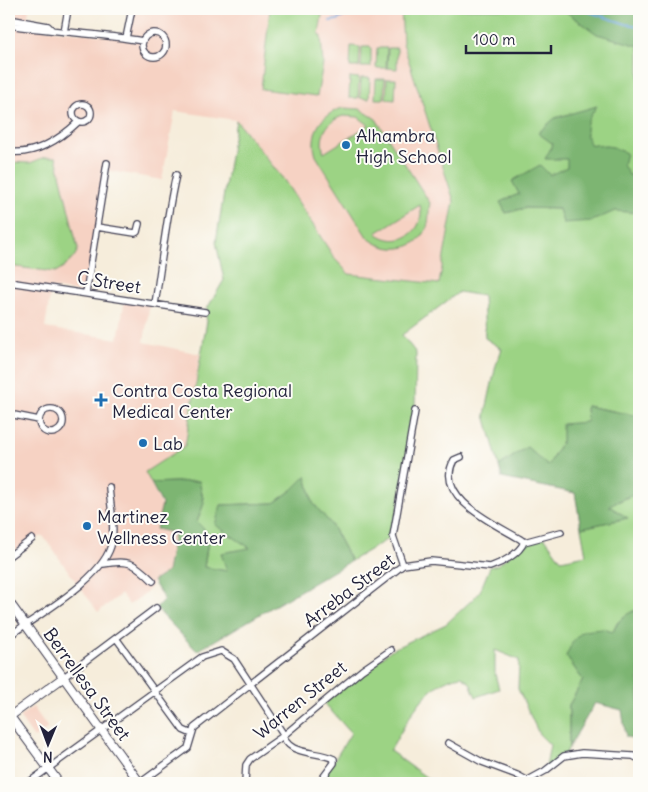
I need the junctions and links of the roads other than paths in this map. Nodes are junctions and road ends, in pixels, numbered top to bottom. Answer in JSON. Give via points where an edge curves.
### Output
{"nodes":[{"id":1,"x":68,"y":9,"type":"edge"},
{"id":2,"x":132,"y":9,"type":"edge"},
{"id":3,"x":9,"y":19,"type":"edge"},
{"id":4,"x":22,"y":24,"type":"junction"},
{"id":5,"x":9,"y":25,"type":"edge"},
{"id":6,"x":64,"y":32,"type":"junction"},
{"id":7,"x":126,"y":38,"type":"junction"},
{"id":8,"x":143,"y":41,"type":"junction"},
{"id":9,"x":78,"y":122,"type":"dead end"},
{"id":10,"x":9,"y":152,"type":"edge"},
{"id":11,"x":107,"y":163,"type":"dead end"},
{"id":12,"x":176,"y":175,"type":"dead end"},
{"id":13,"x":139,"y":224,"type":"dead end"},
{"id":14,"x":97,"y":227,"type":"junction"},
{"id":15,"x":9,"y":282,"type":"edge"},
{"id":16,"x":86,"y":293,"type":"junction"},
{"id":17,"x":154,"y":304,"type":"junction"},
{"id":18,"x":205,"y":312,"type":"dead end"},
{"id":19,"x":415,"y":411,"type":"dead end"},
{"id":20,"x":9,"y":414,"type":"edge"},
{"id":21,"x":39,"y":420,"type":"junction"},
{"id":22,"x":460,"y":457,"type":"dead end"},
{"id":23,"x":109,"y":487,"type":"dead end"},
{"id":24,"x":561,"y":532,"type":"dead end"},
{"id":25,"x":32,"y":539,"type":"dead end"},
{"id":26,"x":524,"y":542,"type":"junction"},
{"id":27,"x":9,"y":556,"type":"edge"},
{"id":28,"x":103,"y":564,"type":"junction"},
{"id":29,"x":403,"y":565,"type":"junction"},
{"id":30,"x":153,"y":581,"type":"dead end"},
{"id":31,"x":9,"y":602,"type":"edge"},
{"id":32,"x":156,"y":608,"type":"dead end"},
{"id":33,"x":25,"y":624,"type":"junction"},
{"id":34,"x":9,"y":636,"type":"edge"},
{"id":35,"x":116,"y":638,"type":"junction"},
{"id":36,"x":391,"y":650,"type":"dead end"},
{"id":37,"x":64,"y":677,"type":"junction"},
{"id":38,"x":250,"y":683,"type":"junction"},
{"id":39,"x":155,"y":692,"type":"junction"},
{"id":40,"x":9,"y":716,"type":"edge"},
{"id":41,"x":102,"y":730,"type":"junction"},
{"id":42,"x":192,"y":734,"type":"junction"},
{"id":43,"x":282,"y":736,"type":"junction"},
{"id":44,"x":448,"y":743,"type":"dead end"},
{"id":45,"x":639,"y":759,"type":"edge"},
{"id":46,"x":48,"y":769,"type":"junction"},
{"id":47,"x":536,"y":776,"type":"junction"},
{"id":48,"x":28,"y":783,"type":"edge"},
{"id":49,"x":59,"y":783,"type":"edge"},
{"id":50,"x":140,"y":783,"type":"edge"},
{"id":51,"x":245,"y":783,"type":"edge"},
{"id":52,"x":319,"y":783,"type":"edge"},
{"id":53,"x":527,"y":783,"type":"edge"},
{"id":54,"x":536,"y":783,"type":"edge"}],
"edges":[{"from":1,"to":6,"type":"street"},
{"from":2,"to":7,"type":"street"},
{"from":3,"to":4,"type":"street"},
{"from":4,"to":5,"type":"street"},
{"from":4,"to":6,"type":"street","via":[[48,26]]},
{"from":6,"to":7,"type":"street"},
{"from":7,"to":8,"type":"street"},
{"from":8,"to":8,"type":"street","via":[[142,48],[148,56],[158,56],[165,48],[165,42],[158,34],[149,35]]},
{"from":9,"to":10,"type":"street","via":[[33,151]]},
{"from":11,"to":14,"type":"street"},
{"from":12,"to":17,"type":"street"},
{"from":13,"to":14,"type":"street","via":[[135,233]]},
{"from":14,"to":16,"type":"street"},
{"from":15,"to":16,"type":"street","name":"C Street"},
{"from":16,"to":17,"type":"street","name":"C Street"},
{"from":17,"to":18,"type":"street","name":"C Street"},
{"from":19,"to":29,"type":"street","via":[[393,536]]},
{"from":20,"to":21,"type":"street"},
{"from":21,"to":21,"type":"street","via":[[42,429],[50,433],[59,430],[63,422],[60,413],[52,409],[43,412]]},
{"from":22,"to":26,"type":"street","via":[[450,468],[457,496],[464,505]]},
{"from":23,"to":28,"type":"street","via":[[112,543]]},
{"from":24,"to":26,"type":"street"},
{"from":25,"to":27,"type":"street"},
{"from":26,"to":29,"type":"street","name":"Arreba Street","via":[[514,554],[490,566],[431,561]]},
{"from":28,"to":30,"type":"street","via":[[120,561],[134,564]]},
{"from":28,"to":33,"type":"street","via":[[80,586]]},
{"from":29,"to":38,"type":"street","name":"Arreba Street"},
{"from":31,"to":33,"type":"main road","name":"Berrellesa Street"},
{"from":32,"to":35,"type":"street"},
{"from":33,"to":34,"type":"street"},
{"from":33,"to":37,"type":"main road","name":"Berrellesa Street"},
{"from":35,"to":37,"type":"street"},
{"from":35,"to":39,"type":"street"},
{"from":36,"to":43,"type":"street","name":"Warren Street"},
{"from":37,"to":40,"type":"main road"},
{"from":37,"to":41,"type":"main road","name":"Berrellesa Street"},
{"from":38,"to":39,"type":"street","via":[[234,659],[221,651],[202,657]]},
{"from":38,"to":42,"type":"street","name":"Arreba Street","via":[[194,728]]},
{"from":38,"to":43,"type":"street"},
{"from":39,"to":41,"type":"street"},
{"from":39,"to":42,"type":"street","via":[[183,730]]},
{"from":40,"to":46,"type":"main road"},
{"from":41,"to":46,"type":"street"},
{"from":41,"to":50,"type":"main road","name":"Berrellesa Street"},
{"from":42,"to":50,"type":"street","name":"Arreba Street","via":[[188,748],[182,754]]},
{"from":43,"to":51,"type":"street","name":"Warren Street","via":[[250,759],[246,765]]},
{"from":43,"to":52,"type":"street","via":[[294,748],[334,759]]},
{"from":44,"to":53,"type":"street","via":[[482,762],[517,775]]},
{"from":45,"to":47,"type":"street","via":[[582,753],[564,756]]},
{"from":46,"to":48,"type":"street"},
{"from":46,"to":49,"type":"main road"},
{"from":47,"to":53,"type":"street"},
{"from":47,"to":54,"type":"street"}]}
